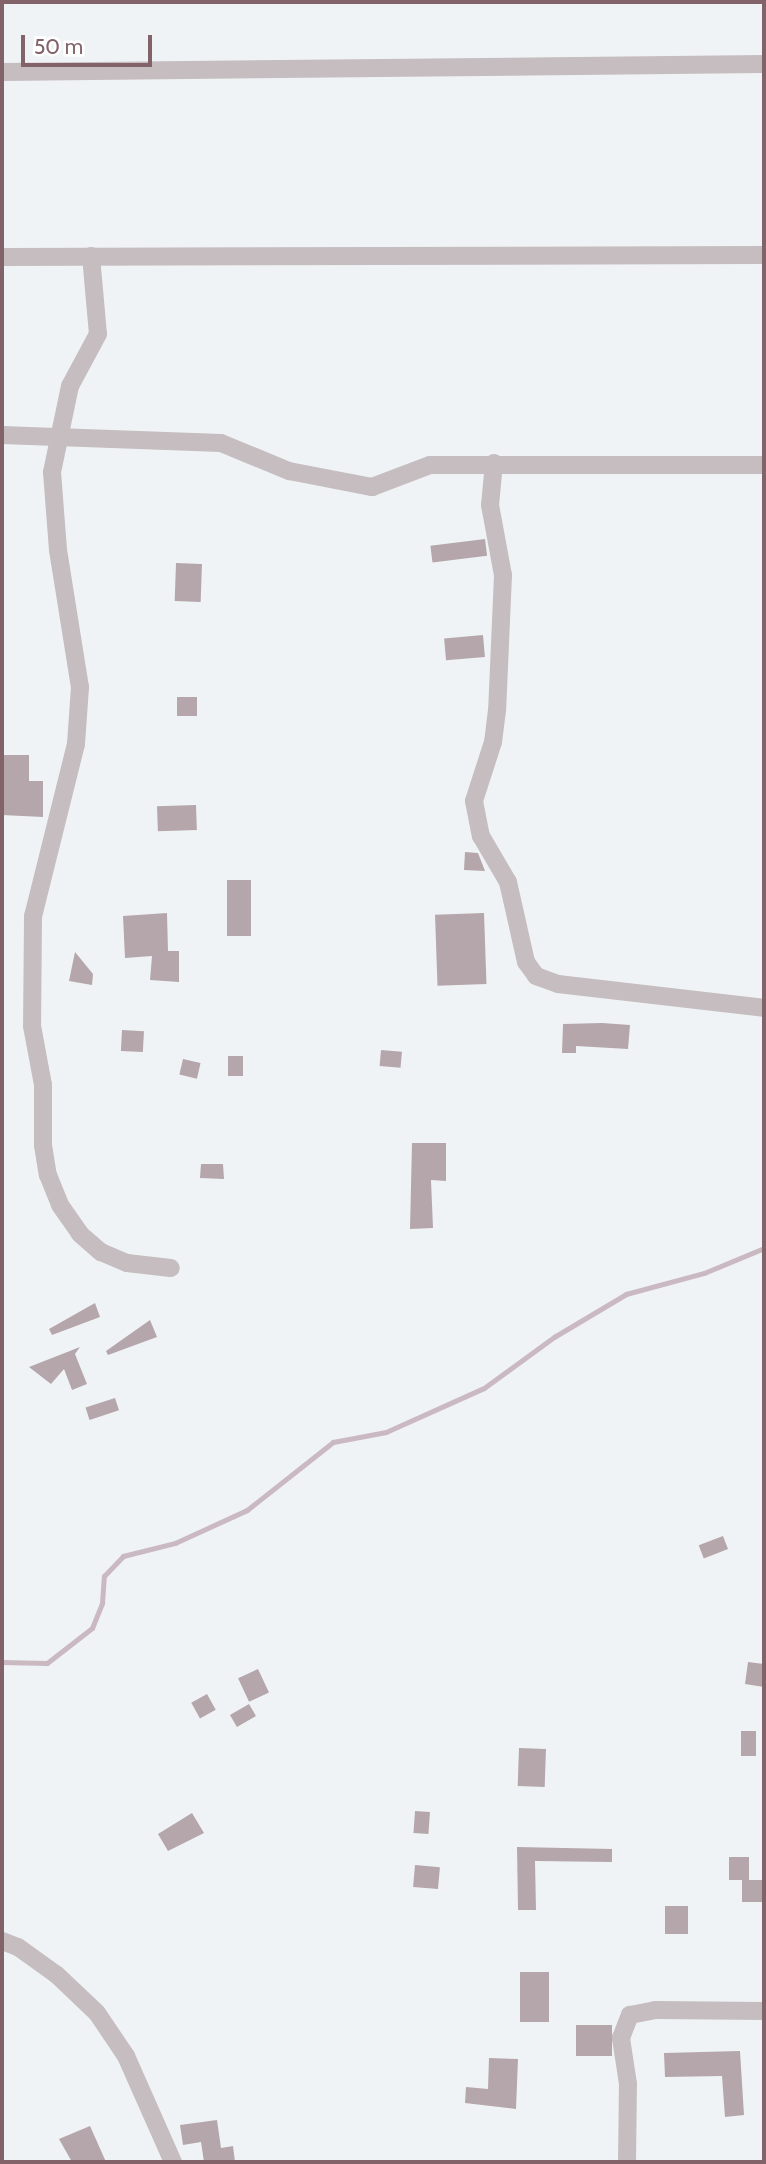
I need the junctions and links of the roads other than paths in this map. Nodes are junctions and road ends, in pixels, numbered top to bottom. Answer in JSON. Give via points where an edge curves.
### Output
{"nodes":[{"id":1,"x":764,"y":64,"type":"edge"},
{"id":2,"x":2,"y":72,"type":"edge"},
{"id":3,"x":764,"y":255,"type":"edge"},
{"id":4,"x":91,"y":256,"type":"junction"},
{"id":5,"x":2,"y":257,"type":"edge"},
{"id":6,"x":2,"y":435,"type":"edge"},
{"id":7,"x":58,"y":435,"type":"junction"},
{"id":8,"x":494,"y":463,"type":"junction"},
{"id":9,"x":764,"y":465,"type":"edge"},
{"id":10,"x":764,"y":1008,"type":"edge"},
{"id":11,"x":171,"y":1268,"type":"dead end"},
{"id":12,"x":2,"y":1941,"type":"edge"},
{"id":13,"x":764,"y":2011,"type":"edge"},
{"id":14,"x":173,"y":2162,"type":"edge"},
{"id":15,"x":626,"y":2162,"type":"edge"}],
"edges":[{"from":1,"to":2,"type":"street"},
{"from":3,"to":4,"type":"street"},
{"from":4,"to":5,"type":"street"},
{"from":4,"to":7,"type":"street","via":[[99,334],[70,386]]},
{"from":6,"to":7,"type":"street"},
{"from":7,"to":8,"type":"street","via":[[221,443],[289,471],[372,487],[430,465]]},
{"from":7,"to":11,"type":"street","via":[[53,499],[80,687],[76,744],[33,916],[32,1026],[43,1085],[43,1145],[48,1175],[80,1234],[101,1252],[127,1263]]},
{"from":8,"to":9,"type":"street"},
{"from":8,"to":10,"type":"street","via":[[490,505],[503,575],[497,710],[493,743],[474,801],[481,836],[509,882],[526,962],[536,976],[551,982]]},
{"from":12,"to":14,"type":"street","via":[[57,1975],[97,2013],[126,2056]]},
{"from":13,"to":15,"type":"street","via":[[655,2010],[630,2015],[621,2038],[628,2084]]}]}
